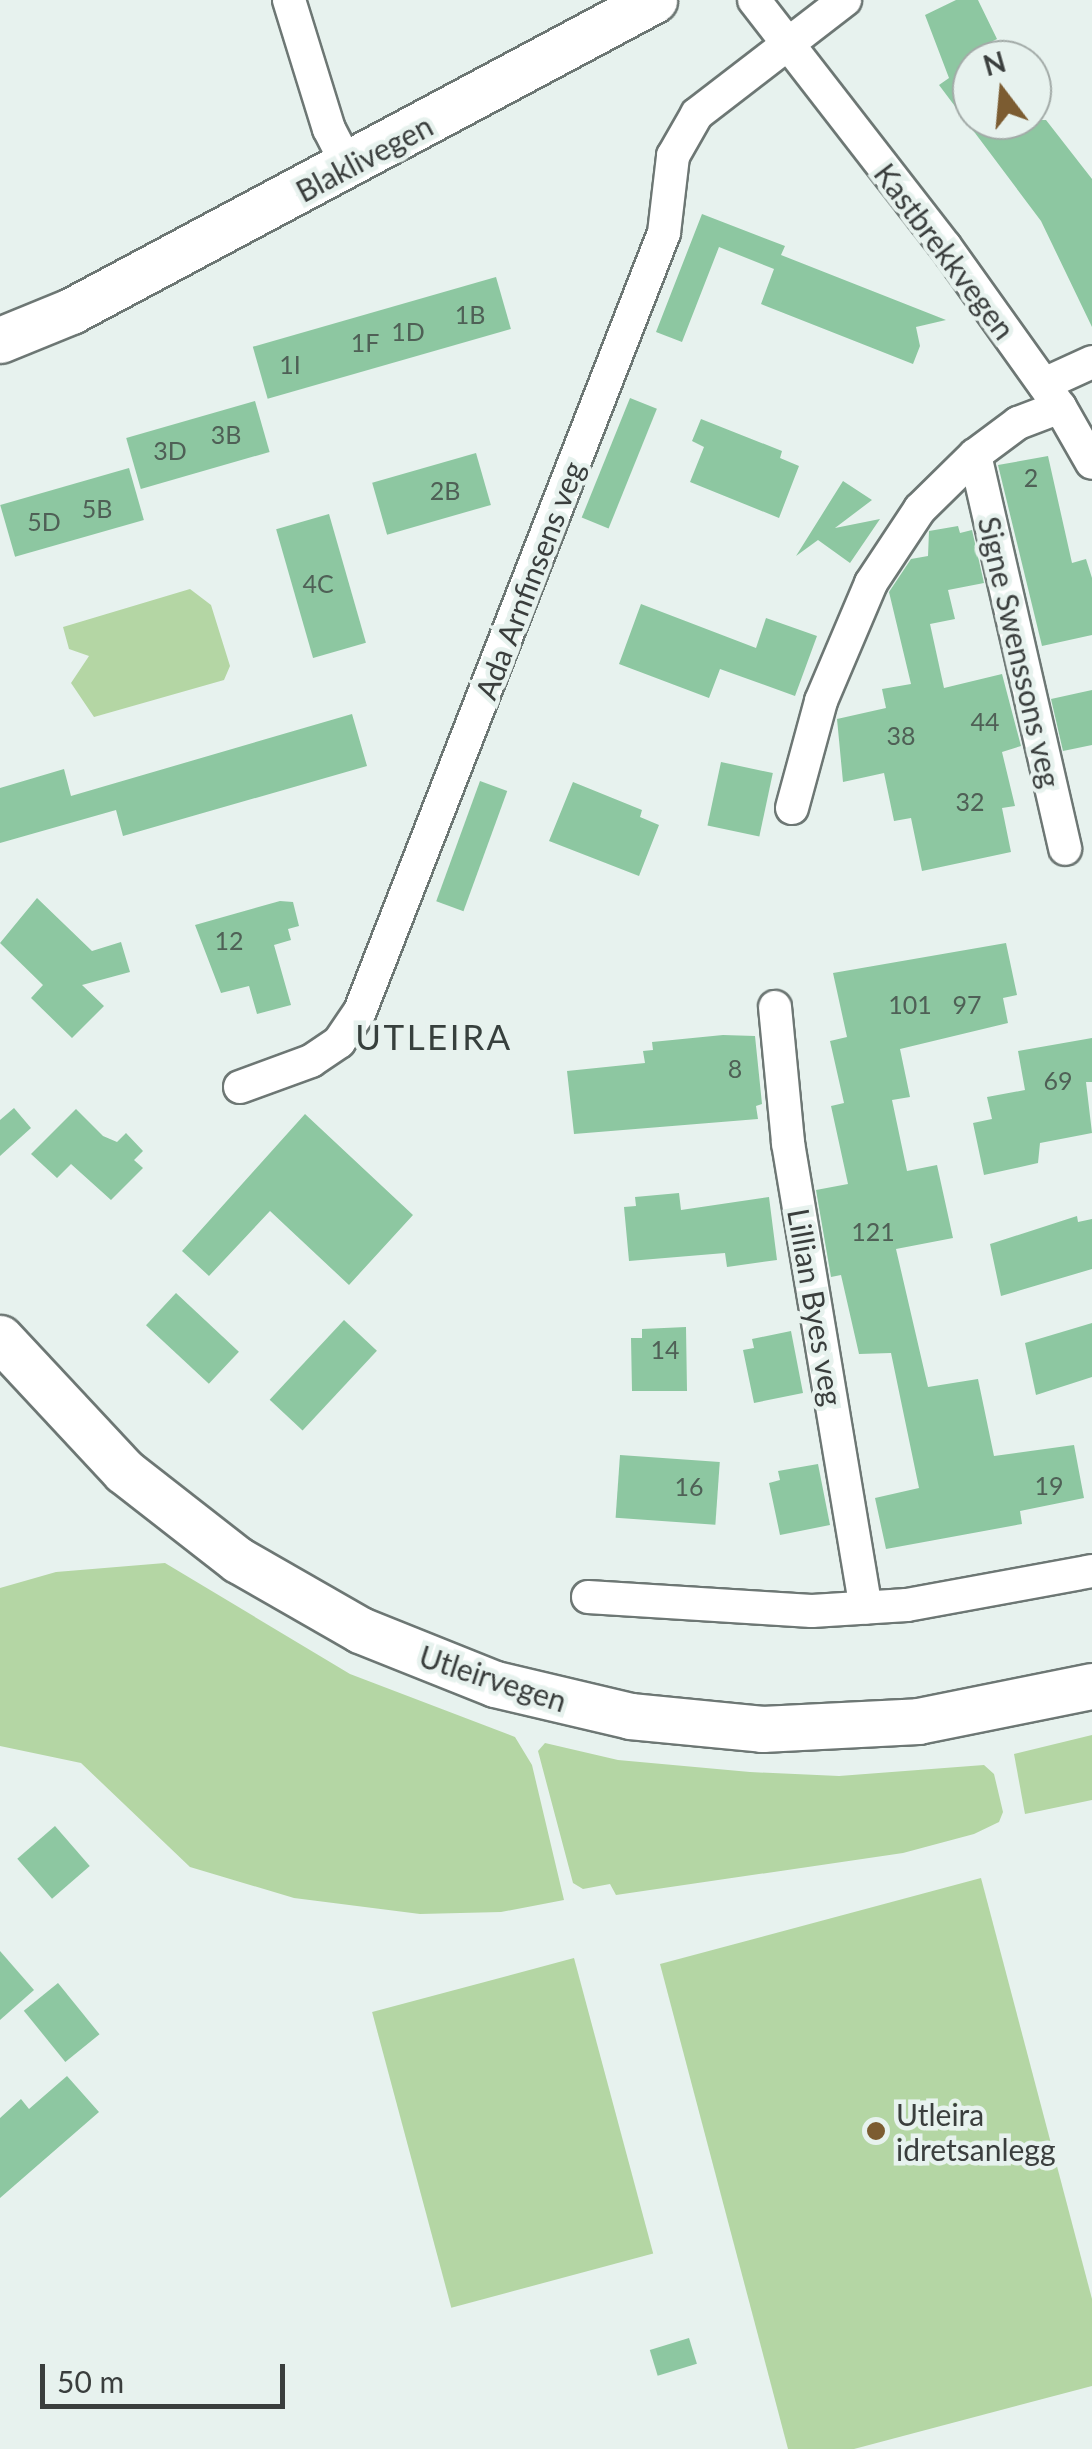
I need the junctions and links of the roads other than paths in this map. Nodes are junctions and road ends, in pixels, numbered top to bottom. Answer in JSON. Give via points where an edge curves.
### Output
{"nodes":[{"id":1,"x":288,"y":0,"type":"edge"},
{"id":2,"x":654,"y":0,"type":"edge"},
{"id":3,"x":754,"y":0,"type":"edge"},
{"id":4,"x":845,"y":0,"type":"edge"},
{"id":5,"x":786,"y":48,"type":"junction"},
{"id":6,"x":348,"y":166,"type":"junction"},
{"id":7,"x":72,"y":311,"type":"junction"},
{"id":8,"x":0,"y":340,"type":"edge"},
{"id":9,"x":0,"y":362,"type":"edge"},
{"id":10,"x":1092,"y":362,"type":"edge"},
{"id":11,"x":1052,"y":396,"type":"junction"},
{"id":12,"x":975,"y":455,"type":"junction"},
{"id":13,"x":1092,"y":464,"type":"edge"},
{"id":14,"x":792,"y":808,"type":"dead end"},
{"id":15,"x":1065,"y":849,"type":"dead end"},
{"id":16,"x":775,"y":1006,"type":"dead end"},
{"id":17,"x":240,"y":1087,"type":"dead end"},
{"id":18,"x":0,"y":1338,"type":"edge"},
{"id":19,"x":1092,"y":1571,"type":"edge"},
{"id":20,"x":588,"y":1598,"type":"dead end"},
{"id":21,"x":866,"y":1607,"type":"junction"},
{"id":22,"x":1092,"y":1686,"type":"edge"}],
"edges":[{"from":1,"to":6,"type":"street","via":[[329,129]]},
{"from":2,"to":6,"type":"main road","name":"Blaklivegen"},
{"from":3,"to":5,"type":"street","name":"Kastbrekkvegen"},
{"from":4,"to":5,"type":"street","name":"Ada Arnfinsens veg"},
{"from":5,"to":11,"type":"street","name":"Kastbrekkvegen","via":[[945,246]]},
{"from":5,"to":17,"type":"street","name":"Ada Arnfinsens veg","via":[[697,114],[673,156],[664,233],[360,1011],[340,1042],[311,1061]]},
{"from":6,"to":7,"type":"main road","name":"Blaklivegen"},
{"from":7,"to":8,"type":"main road","name":"Blaklivegen"},
{"from":7,"to":9,"type":"main road","name":"Blaklivegen"},
{"from":10,"to":11,"type":"street","name":"Signe Swenssons veg"},
{"from":11,"to":12,"type":"street","name":"Signe Swenssons veg"},
{"from":11,"to":13,"type":"street","name":"Kastbrekkvegen"},
{"from":12,"to":14,"type":"street","name":"Signe Swenssons veg","via":[[920,509],[871,584],[822,700]]},
{"from":12,"to":15,"type":"street","name":"Signe Swenssons veg"},
{"from":16,"to":21,"type":"street","name":"Lillian Byes veg","via":[[791,1162]]},
{"from":18,"to":22,"type":"main road","name":"Utleirvegen","via":[[124,1471],[238,1560],[360,1630],[496,1684],[630,1716],[762,1728],[918,1721]]},
{"from":19,"to":21,"type":"street"},
{"from":20,"to":21,"type":"street","via":[[753,1609]]}]}
